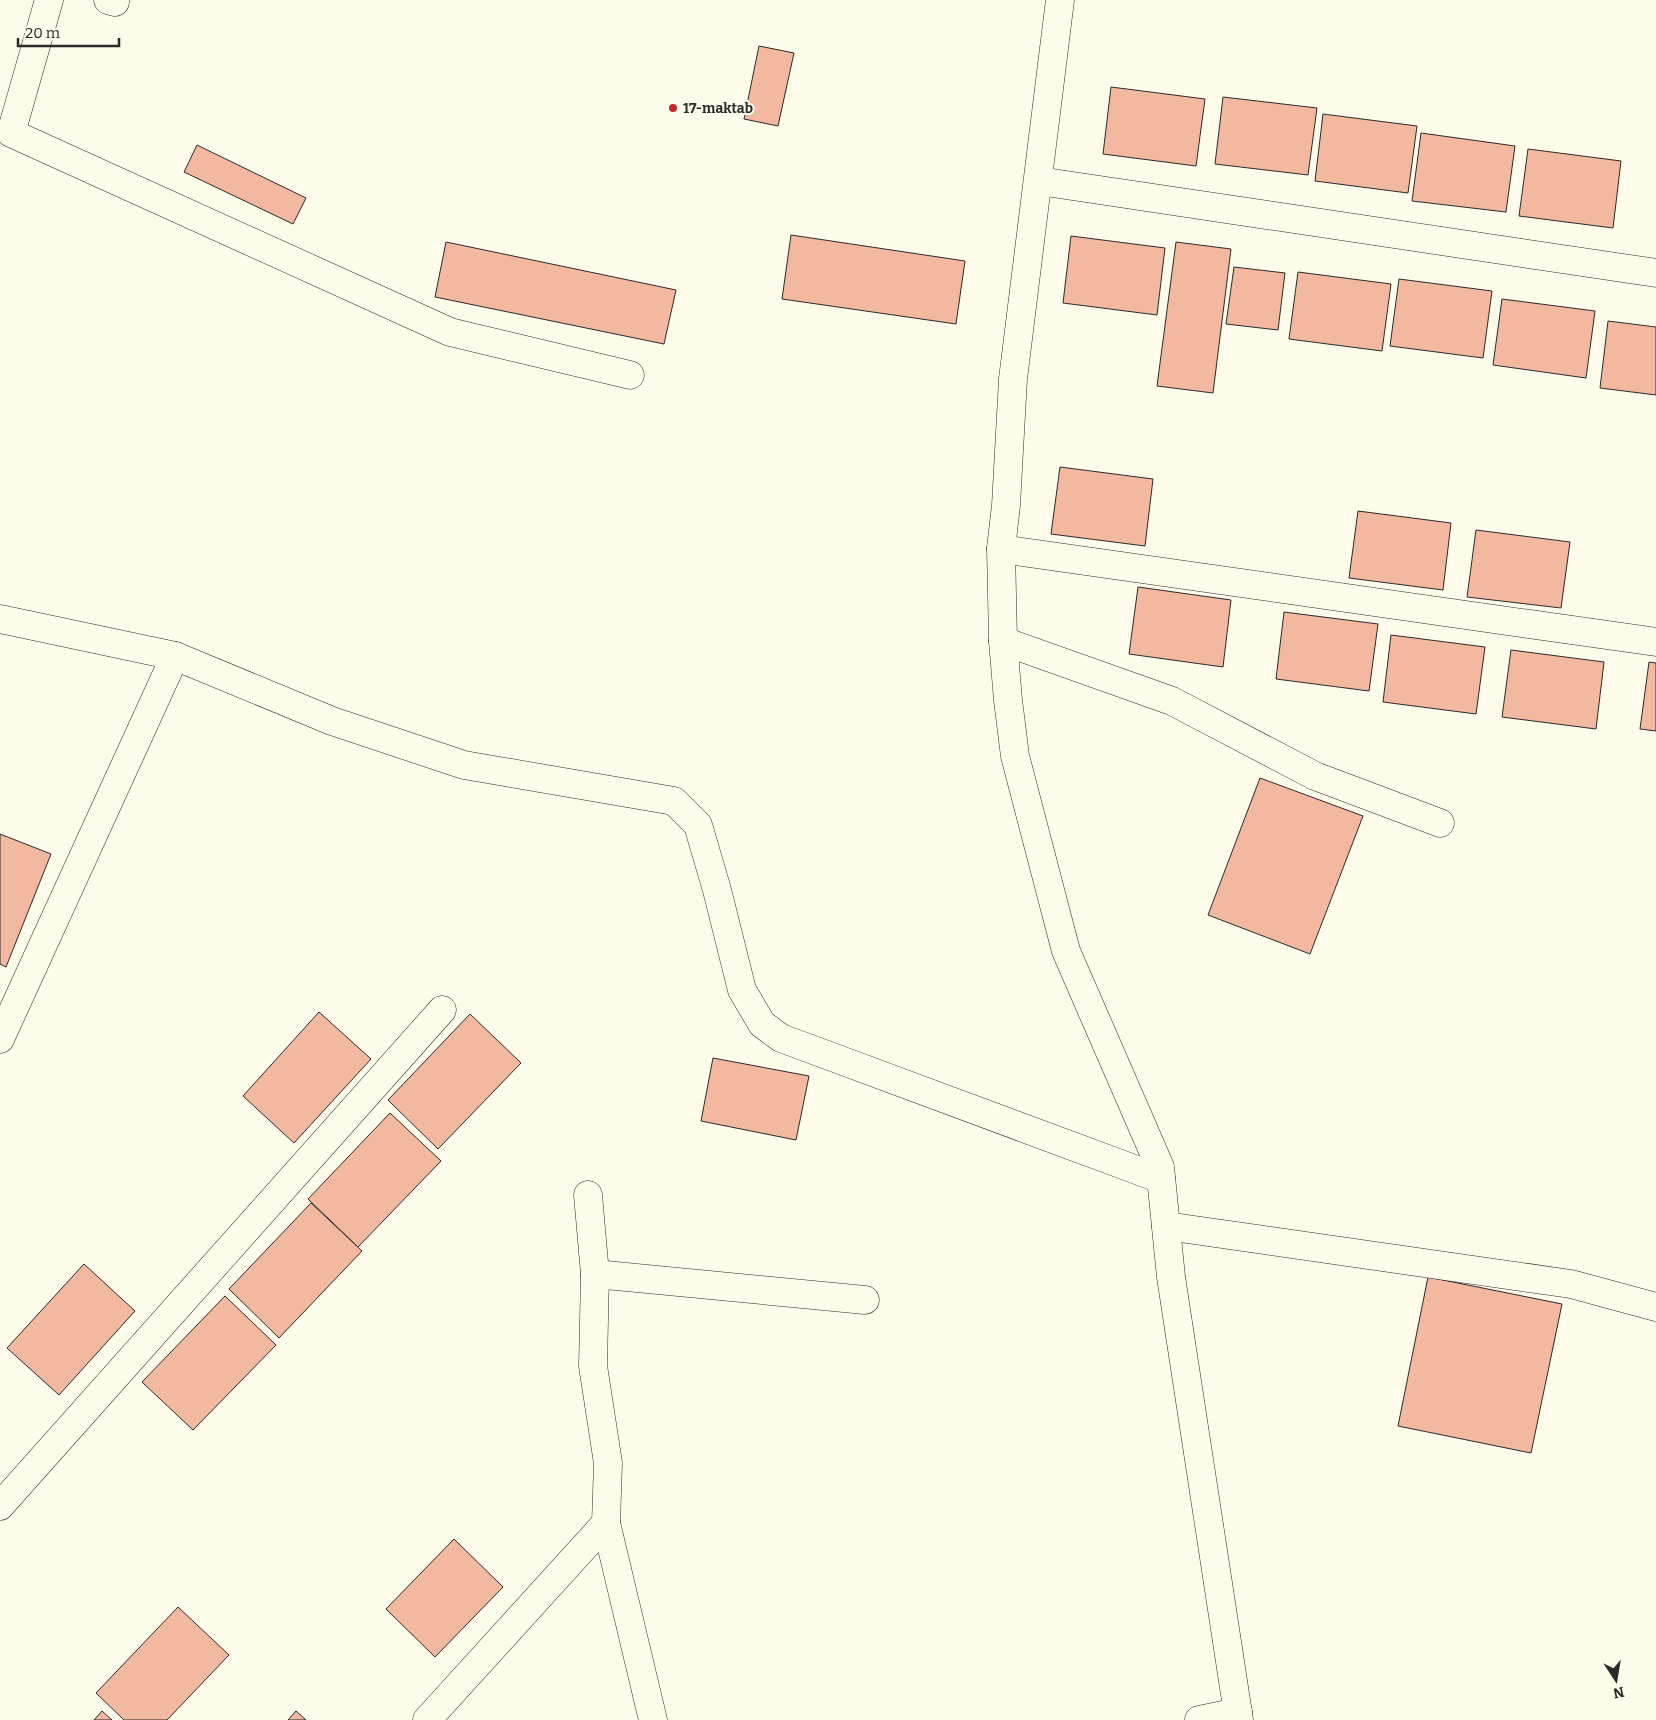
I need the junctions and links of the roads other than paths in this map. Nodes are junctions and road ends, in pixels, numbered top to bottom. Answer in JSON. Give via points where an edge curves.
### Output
{"nodes":[{"id":1,"x":49,"y":0,"type":"edge"},
{"id":2,"x":1060,"y":0,"type":"edge"},
{"id":3,"x":1039,"y":181,"type":"junction"},
{"id":4,"x":1656,"y":273,"type":"edge"},
{"id":5,"x":630,"y":375,"type":"dead end"},
{"id":6,"x":1001,"y":549,"type":"junction"},
{"id":7,"x":0,"y":619,"type":"edge"},
{"id":8,"x":1003,"y":641,"type":"junction"},
{"id":9,"x":1656,"y":642,"type":"edge"},
{"id":10,"x":175,"y":656,"type":"junction"},
{"id":11,"x":1440,"y":824,"type":"dead end"},
{"id":12,"x":442,"y":1010,"type":"dead end"},
{"id":13,"x":0,"y":1039,"type":"edge"},
{"id":14,"x":1161,"y":1179,"type":"junction"},
{"id":15,"x":588,"y":1195,"type":"dead end"},
{"id":16,"x":1166,"y":1226,"type":"junction"},
{"id":17,"x":595,"y":1274,"type":"junction"},
{"id":18,"x":865,"y":1300,"type":"dead end"},
{"id":19,"x":1656,"y":1307,"type":"edge"},
{"id":20,"x":0,"y":1506,"type":"edge"},
{"id":21,"x":606,"y":1523,"type":"junction"},
{"id":22,"x":1239,"y":1716,"type":"edge"},
{"id":23,"x":427,"y":1720,"type":"edge"},
{"id":24,"x":653,"y":1720,"type":"edge"},
{"id":25,"x":1199,"y":1720,"type":"edge"}],
"edges":[{"from":1,"to":5,"type":"street","via":[[11,133],[450,332]]},
{"from":2,"to":3,"type":"street"},
{"from":3,"to":4,"type":"street"},
{"from":3,"to":6,"type":"street","via":[[1014,379]]},
{"from":6,"to":8,"type":"street"},
{"from":6,"to":9,"type":"street"},
{"from":7,"to":10,"type":"street"},
{"from":8,"to":11,"type":"street","via":[[1172,701],[1315,776]]},
{"from":8,"to":14,"type":"street","via":[[1016,756],[1066,951],[1160,1167]]},
{"from":10,"to":13,"type":"street"},
{"from":10,"to":14,"type":"street","via":[[332,721],[464,765],[674,801],[698,824],[742,990],[762,1024],[781,1038]]},
{"from":12,"to":20,"type":"street"},
{"from":14,"to":16,"type":"street"},
{"from":15,"to":17,"type":"street"},
{"from":16,"to":19,"type":"street","via":[[1571,1284]]},
{"from":16,"to":22,"type":"street","via":[[1171,1277]]},
{"from":17,"to":18,"type":"street"},
{"from":17,"to":21,"type":"street","via":[[593,1366],[608,1463]]},
{"from":21,"to":23,"type":"street"},
{"from":21,"to":24,"type":"street"},
{"from":22,"to":25,"type":"street"}]}
